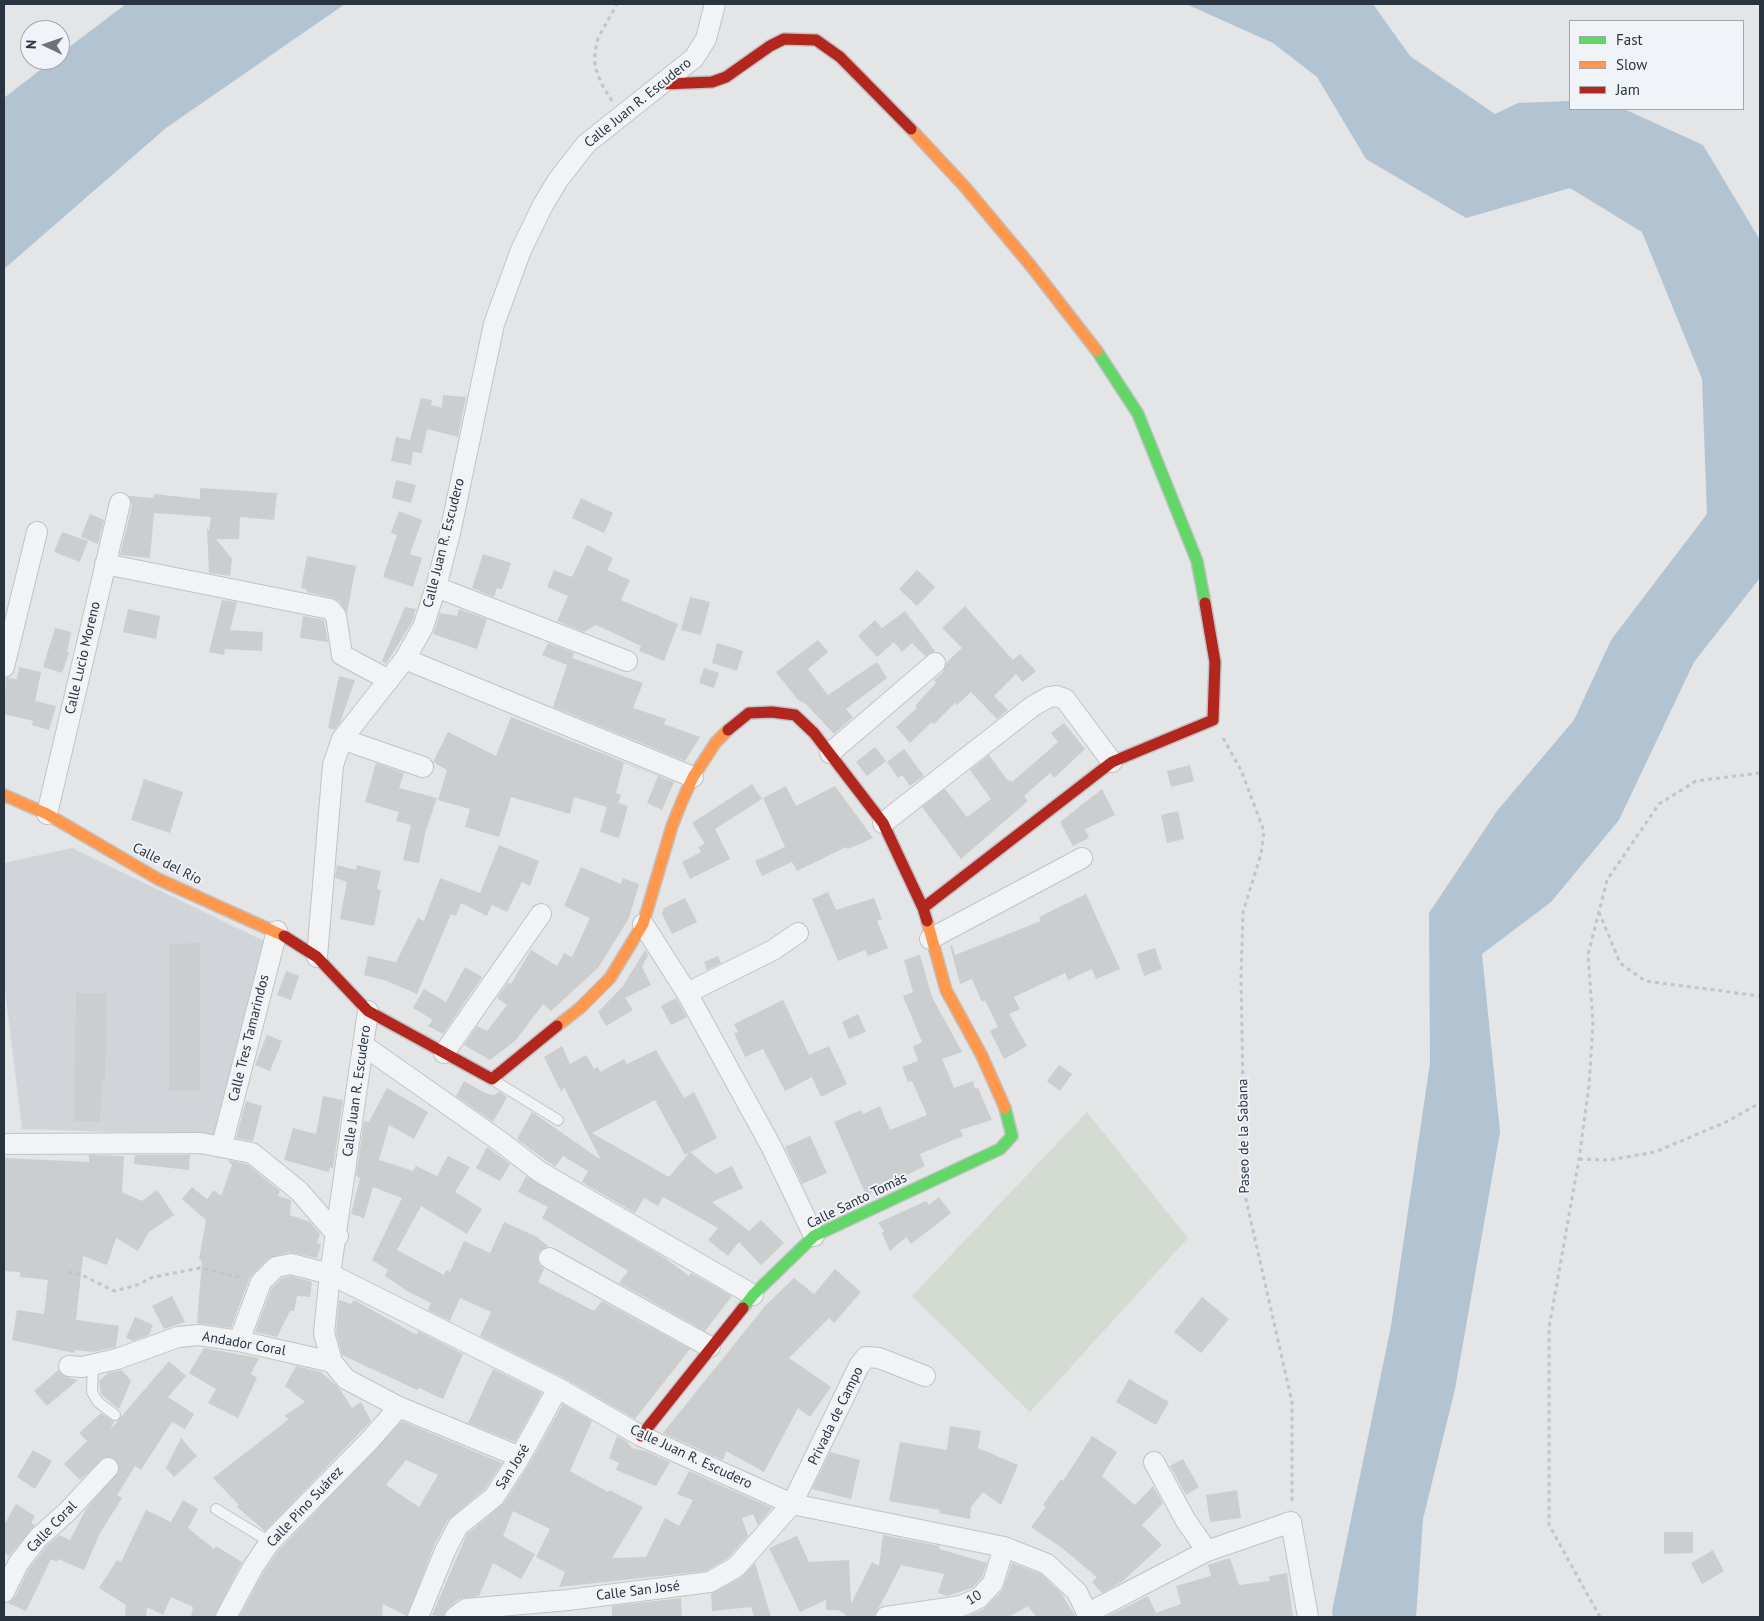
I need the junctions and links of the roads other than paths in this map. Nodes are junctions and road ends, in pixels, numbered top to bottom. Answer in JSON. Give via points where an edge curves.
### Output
{"nodes":[{"id":1,"x":715,"y":4,"type":"edge"},
{"id":2,"x":664,"y":84,"type":"junction"},
{"id":3,"x":120,"y":503,"type":"dead end"},
{"id":4,"x":37,"y":532,"type":"dead end"},
{"id":5,"x":105,"y":564,"type":"junction"},
{"id":6,"x":436,"y":586,"type":"junction"},
{"id":7,"x":405,"y":659,"type":"junction"},
{"id":8,"x":627,"y":661,"type":"dead end"},
{"id":9,"x":935,"y":663,"type":"dead end"},
{"id":10,"x":4,"y":667,"type":"edge"},
{"id":11,"x":390,"y":680,"type":"junction"},
{"id":12,"x":342,"y":739,"type":"junction"},
{"id":13,"x":830,"y":753,"type":"junction"},
{"id":14,"x":1112,"y":762,"type":"junction"},
{"id":15,"x":423,"y":767,"type":"dead end"},
{"id":16,"x":693,"y":777,"type":"junction"},
{"id":17,"x":4,"y":795,"type":"edge"},
{"id":18,"x":47,"y":814,"type":"junction"},
{"id":19,"x":883,"y":823,"type":"junction"},
{"id":20,"x":1082,"y":858,"type":"dead end"},
{"id":21,"x":923,"y":908,"type":"junction"},
{"id":22,"x":541,"y":914,"type":"dead end"},
{"id":23,"x":643,"y":924,"type":"junction"},
{"id":24,"x":277,"y":931,"type":"junction"},
{"id":25,"x":798,"y":933,"type":"dead end"},
{"id":26,"x":930,"y":939,"type":"junction"},
{"id":27,"x":317,"y":956,"type":"junction"},
{"id":28,"x":687,"y":993,"type":"junction"},
{"id":29,"x":368,"y":1011,"type":"junction"},
{"id":30,"x":363,"y":1044,"type":"junction"},
{"id":31,"x":444,"y":1052,"type":"junction"},
{"id":32,"x":492,"y":1079,"type":"junction"},
{"id":33,"x":558,"y":1120,"type":"dead end"},
{"id":34,"x":4,"y":1144,"type":"edge"},
{"id":35,"x":222,"y":1146,"type":"junction"},
{"id":36,"x":338,"y":1236,"type":"junction"},
{"id":37,"x":814,"y":1236,"type":"junction"},
{"id":38,"x":549,"y":1258,"type":"dead end"},
{"id":39,"x":330,"y":1274,"type":"junction"},
{"id":40,"x":753,"y":1295,"type":"junction"},
{"id":41,"x":239,"y":1341,"type":"junction"},
{"id":42,"x":710,"y":1348,"type":"junction"},
{"id":43,"x":332,"y":1362,"type":"junction"},
{"id":44,"x":93,"y":1364,"type":"junction"},
{"id":45,"x":70,"y":1366,"type":"dead end"},
{"id":46,"x":925,"y":1376,"type":"dead end"},
{"id":47,"x":558,"y":1388,"type":"junction"},
{"id":48,"x":399,"y":1407,"type":"junction"},
{"id":49,"x":116,"y":1415,"type":"dead end"},
{"id":50,"x":641,"y":1436,"type":"junction"},
{"id":51,"x":520,"y":1457,"type":"junction"},
{"id":52,"x":1154,"y":1462,"type":"dead end"},
{"id":53,"x":108,"y":1468,"type":"dead end"},
{"id":54,"x":792,"y":1504,"type":"junction"},
{"id":55,"x":216,"y":1509,"type":"dead end"},
{"id":56,"x":270,"y":1542,"type":"junction"},
{"id":57,"x":1004,"y":1547,"type":"junction"},
{"id":58,"x":1207,"y":1551,"type":"junction"},
{"id":59,"x":4,"y":1592,"type":"edge"},
{"id":60,"x":567,"y":1609,"type":"edge"},
{"id":61,"x":1089,"y":1615,"type":"edge"},
{"id":62,"x":226,"y":1617,"type":"edge"},
{"id":63,"x":418,"y":1617,"type":"edge"},
{"id":64,"x":455,"y":1617,"type":"edge"},
{"id":65,"x":886,"y":1617,"type":"edge"},
{"id":66,"x":1308,"y":1617,"type":"edge"}],
"edges":[{"from":1,"to":2,"type":"street","name":"Calle Juan R. Escudero","via":[[711,26],[701,49]]},
{"from":2,"to":6,"type":"street","name":"Calle Juan R. Escudero","via":[[622,113],[586,144],[558,180],[532,226],[511,273],[494,324]]},
{"from":2,"to":14,"type":"street","via":[[712,82],[726,77],[784,39],[816,40],[840,57],[875,90],[965,187],[1101,356],[1138,414],[1197,561],[1215,662],[1213,720]]},
{"from":3,"to":5,"type":"street","name":"Calle Lucio Moreno"},
{"from":4,"to":10,"type":"street"},
{"from":5,"to":11,"type":"street","via":[[330,609],[336,616],[342,655]]},
{"from":5,"to":18,"type":"street","name":"Calle Lucio Moreno"},
{"from":6,"to":7,"type":"street","name":"Calle Juan R. Escudero","via":[[423,627]]},
{"from":6,"to":8,"type":"street"},
{"from":7,"to":11,"type":"street","name":"Calle Juan R. Escudero"},
{"from":7,"to":16,"type":"street"},
{"from":9,"to":13,"type":"street"},
{"from":11,"to":12,"type":"street","name":"Calle Juan R. Escudero"},
{"from":12,"to":15,"type":"street"},
{"from":12,"to":27,"type":"street","name":"Calle Juan R. Escudero","via":[[329,789]]},
{"from":13,"to":16,"type":"street","via":[[795,716],[749,713],[716,742]]},
{"from":13,"to":19,"type":"street"},
{"from":14,"to":19,"type":"street","via":[[1065,699],[1049,697],[1033,706]]},
{"from":14,"to":21,"type":"street"},
{"from":16,"to":23,"type":"street","via":[[672,826]]},
{"from":17,"to":18,"type":"street","name":"Calle del Río"},
{"from":18,"to":24,"type":"street","name":"Calle del Río","via":[[158,879]]},
{"from":19,"to":21,"type":"street"},
{"from":20,"to":26,"type":"street"},
{"from":21,"to":26,"type":"street"},
{"from":22,"to":31,"type":"street"},
{"from":23,"to":28,"type":"street"},
{"from":23,"to":32,"type":"street","via":[[610,978],[580,1008]]},
{"from":24,"to":27,"type":"street","name":"Calle del Río"},
{"from":24,"to":35,"type":"street","name":"Calle Tres Tamarindos"},
{"from":25,"to":28,"type":"street","via":[[773,950]]},
{"from":26,"to":37,"type":"street","name":"Calle Santo Tomás","via":[[946,990],[982,1056],[1005,1109],[1012,1136],[1000,1150]]},
{"from":27,"to":29,"type":"street","name":"Calle Juan R. Escudero"},
{"from":28,"to":37,"type":"street","via":[[772,1148]]},
{"from":29,"to":30,"type":"street","name":"Calle Juan R. Escudero"},
{"from":29,"to":31,"type":"street"},
{"from":30,"to":36,"type":"street","name":"Calle Juan R. Escudero"},
{"from":30,"to":40,"type":"street","via":[[540,1172]]},
{"from":31,"to":32,"type":"street"},
{"from":32,"to":33,"type":"lane"},
{"from":34,"to":35,"type":"street","via":[[201,1143]]},
{"from":35,"to":36,"type":"street","via":[[252,1153],[299,1191]]},
{"from":36,"to":39,"type":"street","name":"Calle Juan R. Escudero"},
{"from":37,"to":40,"type":"street","name":"Calle Santo Tomás"},
{"from":38,"to":42,"type":"street"},
{"from":39,"to":41,"type":"street","via":[[291,1264],[276,1267],[261,1282]]},
{"from":39,"to":43,"type":"street","via":[[324,1333]]},
{"from":39,"to":47,"type":"street","name":"Calle Juan R. Escudero"},
{"from":40,"to":42,"type":"street","name":"Calle Santo Tomás"},
{"from":41,"to":43,"type":"street","name":"Andador Coral"},
{"from":41,"to":44,"type":"street","name":"Andador Coral","via":[[199,1335],[178,1337],[117,1359]]},
{"from":42,"to":50,"type":"street","name":"Calle Santo Tomás"},
{"from":43,"to":48,"type":"street","via":[[346,1379]]},
{"from":44,"to":45,"type":"street","name":"Andador Coral"},
{"from":44,"to":49,"type":"lane","via":[[92,1392],[98,1402]]},
{"from":46,"to":54,"type":"street","name":"Privada de Campo","via":[[878,1358],[866,1357]]},
{"from":47,"to":50,"type":"street","name":"Calle Juan R. Escudero"},
{"from":47,"to":51,"type":"street","name":"San José"},
{"from":48,"to":51,"type":"street"},
{"from":48,"to":56,"type":"street","name":"Calle Pino Suárez"},
{"from":50,"to":54,"type":"street","name":"Calle Juan R. Escudero"},
{"from":51,"to":63,"type":"street","name":"San José","via":[[494,1497],[458,1526]]},
{"from":52,"to":58,"type":"street","via":[[1186,1521]]},
{"from":53,"to":59,"type":"street","name":"Calle Coral","via":[[38,1538],[18,1564]]},
{"from":54,"to":57,"type":"street","name":"Calle Juan R. Escudero"},
{"from":54,"to":60,"type":"street","name":"Calle San José","via":[[736,1567],[710,1582]]},
{"from":55,"to":56,"type":"lane"},
{"from":56,"to":62,"type":"street","name":"Calle Pino Suárez","via":[[253,1566]]},
{"from":57,"to":61,"type":"street","name":"Calle Juan R. Escudero","via":[[1047,1564],[1077,1592]]},
{"from":57,"to":65,"type":"street","name":"10","via":[[993,1583],[980,1598],[960,1606]]},
{"from":58,"to":61,"type":"street"},
{"from":58,"to":66,"type":"street","via":[[1291,1522]]},
{"from":60,"to":64,"type":"street","name":"Calle San José","via":[[466,1609]]}]}
